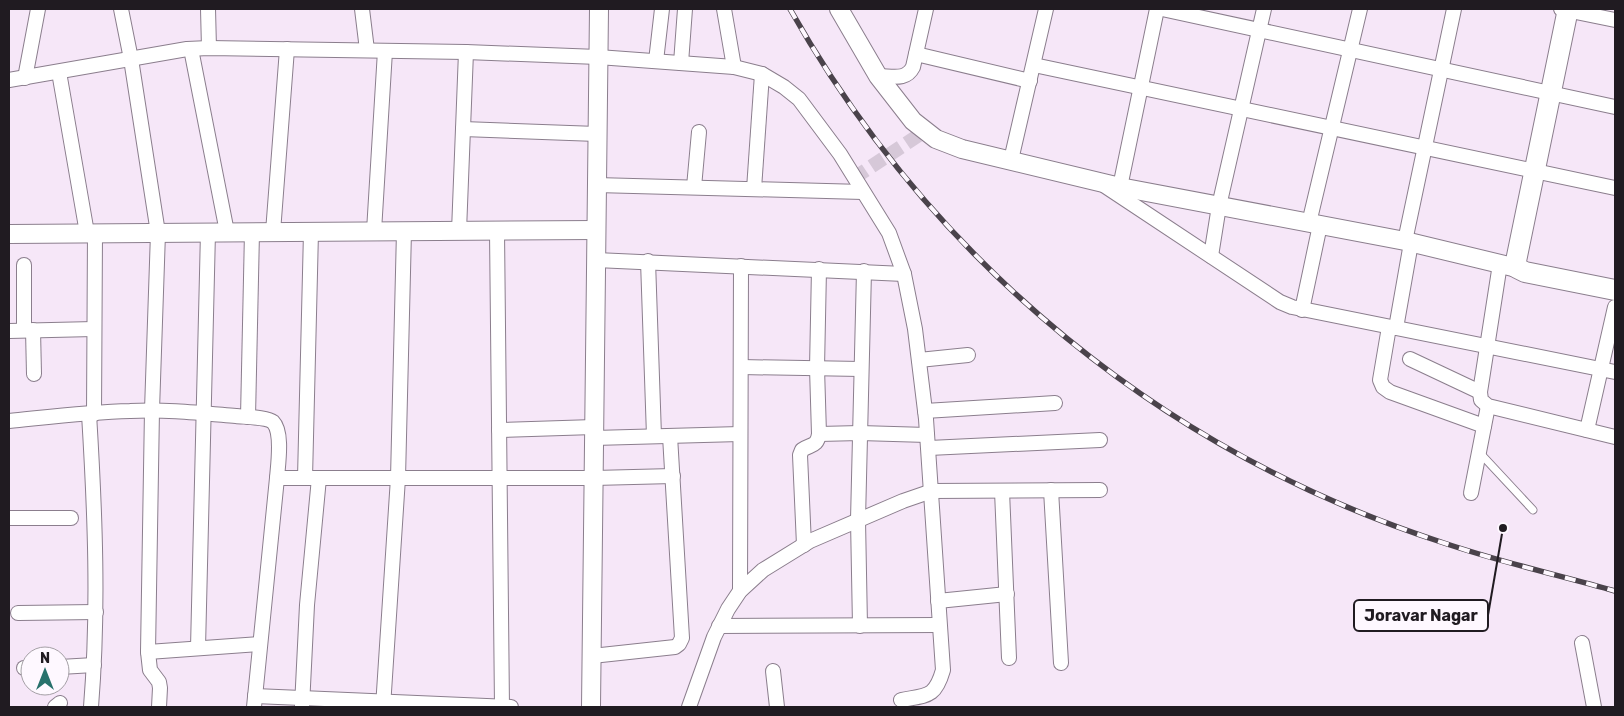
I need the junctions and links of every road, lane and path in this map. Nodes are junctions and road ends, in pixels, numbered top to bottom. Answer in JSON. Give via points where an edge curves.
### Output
{"nodes":[{"id":1,"x":38,"y":9,"type":"edge"},
{"id":2,"x":122,"y":9,"type":"edge"},
{"id":3,"x":208,"y":9,"type":"edge"},
{"id":4,"x":362,"y":9,"type":"edge"},
{"id":5,"x":599,"y":9,"type":"edge"},
{"id":6,"x":662,"y":9,"type":"edge"},
{"id":7,"x":685,"y":9,"type":"edge"},
{"id":8,"x":724,"y":9,"type":"edge"},
{"id":9,"x":839,"y":9,"type":"edge"},
{"id":10,"x":926,"y":9,"type":"edge"},
{"id":11,"x":1046,"y":9,"type":"edge"},
{"id":12,"x":1157,"y":9,"type":"edge"},
{"id":13,"x":1162,"y":9,"type":"edge"},
{"id":14,"x":1264,"y":9,"type":"edge"},
{"id":15,"x":1360,"y":9,"type":"edge"},
{"id":16,"x":1454,"y":9,"type":"edge"},
{"id":17,"x":1565,"y":9,"type":"edge"},
{"id":18,"x":1615,"y":20,"type":"edge"},
{"id":19,"x":1259,"y":30,"type":"junction"},
{"id":20,"x":209,"y":48,"type":"junction"},
{"id":21,"x":191,"y":49,"type":"junction"},
{"id":22,"x":287,"y":49,"type":"junction"},
{"id":23,"x":1350,"y":49,"type":"junction"},
{"id":24,"x":367,"y":50,"type":"junction"},
{"id":25,"x":385,"y":51,"type":"junction"},
{"id":26,"x":466,"y":52,"type":"junction"},
{"id":27,"x":916,"y":54,"type":"junction"},
{"id":28,"x":598,"y":57,"type":"junction"},
{"id":29,"x":131,"y":59,"type":"junction"},
{"id":30,"x":656,"y":61,"type":"junction"},
{"id":31,"x":681,"y":63,"type":"junction"},
{"id":32,"x":1034,"y":65,"type":"junction"},
{"id":33,"x":734,"y":67,"type":"junction"},
{"id":34,"x":1442,"y":69,"type":"junction"},
{"id":35,"x":59,"y":72,"type":"junction"},
{"id":36,"x":762,"y":74,"type":"junction"},
{"id":37,"x":878,"y":76,"type":"junction"},
{"id":38,"x":15,"y":78,"type":"edge"},
{"id":39,"x":1030,"y":81,"type":"junction"},
{"id":40,"x":1140,"y":87,"type":"junction"},
{"id":41,"x":1550,"y":93,"type":"junction"},
{"id":42,"x":1615,"y":107,"type":"edge"},
{"id":43,"x":1241,"y":108,"type":"junction"},
{"id":44,"x":1332,"y":127,"type":"junction"},
{"id":45,"x":463,"y":129,"type":"junction"},
{"id":46,"x":699,"y":132,"type":"dead end"},
{"id":47,"x":597,"y":134,"type":"junction"},
{"id":48,"x":1425,"y":147,"type":"junction"},
{"id":49,"x":1011,"y":160,"type":"junction"},
{"id":50,"x":1534,"y":170,"type":"junction"},
{"id":51,"x":1098,"y":181,"type":"junction"},
{"id":52,"x":596,"y":185,"type":"junction"},
{"id":53,"x":1120,"y":186,"type":"junction"},
{"id":54,"x":694,"y":187,"type":"junction"},
{"id":55,"x":1615,"y":188,"type":"edge"},
{"id":56,"x":754,"y":189,"type":"junction"},
{"id":57,"x":863,"y":192,"type":"junction"},
{"id":58,"x":1219,"y":206,"type":"junction"},
{"id":59,"x":1314,"y":224,"type":"junction"},
{"id":60,"x":596,"y":230,"type":"junction"},
{"id":61,"x":374,"y":231,"type":"junction"},
{"id":62,"x":404,"y":231,"type":"junction"},
{"id":63,"x":459,"y":231,"type":"junction"},
{"id":64,"x":498,"y":231,"type":"junction"},
{"id":65,"x":208,"y":232,"type":"junction"},
{"id":66,"x":227,"y":232,"type":"junction"},
{"id":67,"x":252,"y":232,"type":"junction"},
{"id":68,"x":273,"y":232,"type":"junction"},
{"id":69,"x":311,"y":232,"type":"junction"},
{"id":70,"x":91,"y":233,"type":"junction"},
{"id":71,"x":158,"y":233,"type":"junction"},
{"id":72,"x":9,"y":234,"type":"edge"},
{"id":73,"x":1408,"y":242,"type":"junction"},
{"id":74,"x":1211,"y":256,"type":"junction"},
{"id":75,"x":596,"y":260,"type":"junction"},
{"id":76,"x":648,"y":261,"type":"junction"},
{"id":77,"x":24,"y":265,"type":"dead end"},
{"id":78,"x":741,"y":266,"type":"junction"},
{"id":79,"x":1509,"y":266,"type":"junction"},
{"id":80,"x":819,"y":269,"type":"junction"},
{"id":81,"x":864,"y":272,"type":"junction"},
{"id":82,"x":904,"y":274,"type":"junction"},
{"id":83,"x":1615,"y":290,"type":"edge"},
{"id":84,"x":1615,"y":307,"type":"edge"},
{"id":85,"x":1302,"y":310,"type":"junction"},
{"id":86,"x":1393,"y":327,"type":"junction"},
{"id":87,"x":94,"y":329,"type":"junction"},
{"id":88,"x":28,"y":330,"type":"junction"},
{"id":89,"x":9,"y":331,"type":"edge"},
{"id":90,"x":1487,"y":346,"type":"junction"},
{"id":91,"x":968,"y":355,"type":"dead end"},
{"id":92,"x":1410,"y":359,"type":"dead end"},
{"id":93,"x":919,"y":360,"type":"junction"},
{"id":94,"x":740,"y":367,"type":"junction"},
{"id":95,"x":817,"y":368,"type":"junction"},
{"id":96,"x":1601,"y":368,"type":"junction"},
{"id":97,"x":862,"y":369,"type":"junction"},
{"id":98,"x":1615,"y":372,"type":"edge"},
{"id":99,"x":34,"y":374,"type":"dead end"},
{"id":100,"x":1480,"y":392,"type":"junction"},
{"id":101,"x":1055,"y":403,"type":"dead end"},
{"id":102,"x":1488,"y":406,"type":"junction"},
{"id":103,"x":152,"y":410,"type":"junction"},
{"id":104,"x":925,"y":411,"type":"junction"},
{"id":105,"x":92,"y":414,"type":"junction"},
{"id":106,"x":204,"y":414,"type":"junction"},
{"id":107,"x":248,"y":417,"type":"junction"},
{"id":108,"x":9,"y":421,"type":"edge"},
{"id":109,"x":1484,"y":426,"type":"junction"},
{"id":110,"x":499,"y":430,"type":"junction"},
{"id":111,"x":1587,"y":430,"type":"junction"},
{"id":112,"x":594,"y":433,"type":"junction"},
{"id":113,"x":860,"y":433,"type":"junction"},
{"id":114,"x":740,"y":434,"type":"junction"},
{"id":115,"x":819,"y":434,"type":"junction"},
{"id":116,"x":654,"y":436,"type":"junction"},
{"id":117,"x":670,"y":436,"type":"junction"},
{"id":118,"x":1615,"y":437,"type":"edge"},
{"id":119,"x":1100,"y":440,"type":"dead end"},
{"id":120,"x":928,"y":442,"type":"junction"},
{"id":121,"x":1479,"y":451,"type":"junction"},
{"id":122,"x":673,"y":476,"type":"junction"},
{"id":123,"x":277,"y":478,"type":"junction"},
{"id":124,"x":305,"y":478,"type":"junction"},
{"id":125,"x":319,"y":478,"type":"junction"},
{"id":126,"x":398,"y":478,"type":"junction"},
{"id":127,"x":499,"y":478,"type":"junction"},
{"id":128,"x":594,"y":478,"type":"junction"},
{"id":129,"x":1051,"y":490,"type":"junction"},
{"id":130,"x":1100,"y":490,"type":"dead end"},
{"id":131,"x":932,"y":491,"type":"junction"},
{"id":132,"x":1002,"y":491,"type":"junction"},
{"id":133,"x":1471,"y":493,"type":"dead end"},
{"id":134,"x":1533,"y":510,"type":"dead end"},
{"id":135,"x":9,"y":518,"type":"edge"},
{"id":136,"x":71,"y":518,"type":"dead end"},
{"id":137,"x":858,"y":520,"type":"junction"},
{"id":138,"x":804,"y":545,"type":"junction"},
{"id":139,"x":740,"y":591,"type":"junction"},
{"id":140,"x":1007,"y":594,"type":"junction"},
{"id":141,"x":938,"y":601,"type":"junction"},
{"id":142,"x":96,"y":612,"type":"junction"},
{"id":143,"x":18,"y":613,"type":"dead end"},
{"id":144,"x":939,"y":625,"type":"junction"},
{"id":145,"x":719,"y":626,"type":"junction"},
{"id":146,"x":860,"y":626,"type":"junction"},
{"id":147,"x":1582,"y":643,"type":"dead end"},
{"id":148,"x":260,"y":644,"type":"junction"},
{"id":149,"x":198,"y":648,"type":"junction"},
{"id":150,"x":148,"y":652,"type":"junction"},
{"id":151,"x":592,"y":656,"type":"junction"},
{"id":152,"x":1009,"y":658,"type":"dead end"},
{"id":153,"x":1060,"y":663,"type":"dead end"},
{"id":154,"x":94,"y":665,"type":"junction"},
{"id":155,"x":70,"y":666,"type":"edge"},
{"id":156,"x":773,"y":671,"type":"dead end"},
{"id":157,"x":901,"y":700,"type":"dead end"},
{"id":158,"x":255,"y":702,"type":"edge"},
{"id":159,"x":302,"y":703,"type":"edge"},
{"id":160,"x":384,"y":704,"type":"edge"},
{"id":161,"x":464,"y":706,"type":"edge"},
{"id":162,"x":91,"y":707,"type":"edge"},
{"id":163,"x":159,"y":707,"type":"edge"},
{"id":164,"x":502,"y":707,"type":"edge"},
{"id":165,"x":511,"y":707,"type":"edge"},
{"id":166,"x":591,"y":707,"type":"edge"},
{"id":167,"x":689,"y":707,"type":"edge"},
{"id":168,"x":777,"y":707,"type":"edge"},
{"id":169,"x":1594,"y":707,"type":"edge"}],
"edges":[{"from":1,"to":38,"type":"street"},
{"from":2,"to":29,"type":"street"},
{"from":3,"to":20,"type":"street"},
{"from":4,"to":24,"type":"street"},
{"from":5,"to":28,"type":"street"},
{"from":6,"to":30,"type":"street"},
{"from":7,"to":31,"type":"street"},
{"from":8,"to":33,"type":"street"},
{"from":9,"to":37,"type":"street"},
{"from":10,"to":27,"type":"street"},
{"from":11,"to":32,"type":"street"},
{"from":12,"to":40,"type":"street"},
{"from":13,"to":19,"type":"street"},
{"from":14,"to":19,"type":"street"},
{"from":15,"to":23,"type":"street"},
{"from":16,"to":34,"type":"street"},
{"from":17,"to":18,"type":"street"},
{"from":17,"to":41,"type":"main road"},
{"from":19,"to":23,"type":"street"},
{"from":19,"to":43,"type":"street"},
{"from":20,"to":21,"type":"street"},
{"from":20,"to":22,"type":"street"},
{"from":21,"to":29,"type":"street"},
{"from":21,"to":66,"type":"street"},
{"from":22,"to":24,"type":"street"},
{"from":22,"to":68,"type":"street"},
{"from":23,"to":34,"type":"street"},
{"from":23,"to":44,"type":"street"},
{"from":24,"to":25,"type":"street"},
{"from":25,"to":26,"type":"street"},
{"from":25,"to":61,"type":"street"},
{"from":26,"to":28,"type":"street"},
{"from":26,"to":45,"type":"street"},
{"from":27,"to":37,"type":"street","via":[[910,74],[904,77]]},
{"from":27,"to":39,"type":"street"},
{"from":28,"to":30,"type":"street"},
{"from":28,"to":47,"type":"street"},
{"from":29,"to":35,"type":"street"},
{"from":29,"to":71,"type":"street"},
{"from":30,"to":31,"type":"street"},
{"from":31,"to":33,"type":"street"},
{"from":32,"to":39,"type":"street"},
{"from":32,"to":40,"type":"street"},
{"from":33,"to":36,"type":"street"},
{"from":34,"to":41,"type":"street"},
{"from":34,"to":48,"type":"street"},
{"from":35,"to":38,"type":"street"},
{"from":35,"to":70,"type":"street"},
{"from":36,"to":56,"type":"street"},
{"from":36,"to":57,"type":"street","via":[[799,99],[840,154]]},
{"from":37,"to":49,"type":"street","via":[[913,121],[936,139],[962,149]]},
{"from":39,"to":49,"type":"street"},
{"from":40,"to":43,"type":"street"},
{"from":40,"to":53,"type":"street"},
{"from":41,"to":42,"type":"street"},
{"from":41,"to":50,"type":"main road"},
{"from":43,"to":44,"type":"street"},
{"from":43,"to":58,"type":"street"},
{"from":44,"to":48,"type":"street"},
{"from":44,"to":59,"type":"street"},
{"from":45,"to":47,"type":"street"},
{"from":45,"to":63,"type":"street"},
{"from":46,"to":54,"type":"street"},
{"from":47,"to":52,"type":"street"},
{"from":48,"to":50,"type":"street"},
{"from":48,"to":73,"type":"street"},
{"from":49,"to":51,"type":"street"},
{"from":50,"to":55,"type":"street"},
{"from":50,"to":79,"type":"main road","via":[[1516,257]]},
{"from":51,"to":53,"type":"street"},
{"from":51,"to":74,"type":"street"},
{"from":52,"to":54,"type":"street"},
{"from":52,"to":60,"type":"street"},
{"from":53,"to":58,"type":"street"},
{"from":54,"to":56,"type":"street"},
{"from":56,"to":57,"type":"street"},
{"from":57,"to":82,"type":"street","via":[[889,233]]},
{"from":58,"to":59,"type":"street"},
{"from":58,"to":74,"type":"street"},
{"from":59,"to":73,"type":"street"},
{"from":59,"to":85,"type":"street"},
{"from":60,"to":64,"type":"street"},
{"from":60,"to":75,"type":"street"},
{"from":61,"to":62,"type":"street"},
{"from":61,"to":69,"type":"street"},
{"from":62,"to":63,"type":"street"},
{"from":62,"to":126,"type":"street"},
{"from":63,"to":64,"type":"street"},
{"from":64,"to":110,"type":"street"},
{"from":65,"to":66,"type":"street"},
{"from":65,"to":71,"type":"street"},
{"from":65,"to":106,"type":"street"},
{"from":66,"to":67,"type":"street"},
{"from":67,"to":68,"type":"street"},
{"from":67,"to":107,"type":"street"},
{"from":68,"to":69,"type":"street"},
{"from":69,"to":124,"type":"street"},
{"from":70,"to":71,"type":"street"},
{"from":70,"to":72,"type":"street"},
{"from":70,"to":87,"type":"street"},
{"from":71,"to":103,"type":"street"},
{"from":73,"to":79,"type":"street"},
{"from":73,"to":86,"type":"street"},
{"from":74,"to":85,"type":"street","via":[[1280,302]]},
{"from":75,"to":76,"type":"street"},
{"from":75,"to":112,"type":"street"},
{"from":76,"to":78,"type":"street"},
{"from":76,"to":116,"type":"street"},
{"from":77,"to":88,"type":"street"},
{"from":78,"to":80,"type":"street"},
{"from":78,"to":94,"type":"street"},
{"from":79,"to":83,"type":"main road"},
{"from":79,"to":90,"type":"street"},
{"from":80,"to":81,"type":"street"},
{"from":80,"to":95,"type":"street"},
{"from":81,"to":82,"type":"street"},
{"from":81,"to":97,"type":"street"},
{"from":82,"to":93,"type":"street"},
{"from":84,"to":96,"type":"street"},
{"from":85,"to":86,"type":"street"},
{"from":86,"to":90,"type":"street"},
{"from":86,"to":109,"type":"street","via":[[1380,380],[1383,386],[1390,392]]},
{"from":87,"to":88,"type":"street"},
{"from":87,"to":105,"type":"street"},
{"from":88,"to":89,"type":"street"},
{"from":88,"to":99,"type":"street"},
{"from":90,"to":96,"type":"street"},
{"from":90,"to":100,"type":"street"},
{"from":91,"to":93,"type":"street"},
{"from":92,"to":100,"type":"street"},
{"from":93,"to":104,"type":"street"},
{"from":94,"to":95,"type":"street"},
{"from":94,"to":114,"type":"street"},
{"from":95,"to":97,"type":"street"},
{"from":95,"to":115,"type":"street"},
{"from":96,"to":98,"type":"street"},
{"from":96,"to":111,"type":"street"},
{"from":97,"to":113,"type":"street"},
{"from":100,"to":102,"type":"street","via":[[1481,400]]},
{"from":101,"to":104,"type":"street"},
{"from":102,"to":109,"type":"street"},
{"from":102,"to":111,"type":"street"},
{"from":103,"to":105,"type":"street"},
{"from":103,"to":106,"type":"street"},
{"from":103,"to":150,"type":"street"},
{"from":104,"to":120,"type":"street"},
{"from":105,"to":108,"type":"street"},
{"from":105,"to":142,"type":"street"},
{"from":106,"to":107,"type":"street"},
{"from":106,"to":149,"type":"street"},
{"from":107,"to":123,"type":"street","via":[[269,420],[277,428]]},
{"from":109,"to":121,"type":"street"},
{"from":110,"to":112,"type":"street"},
{"from":110,"to":127,"type":"street"},
{"from":111,"to":118,"type":"street"},
{"from":112,"to":116,"type":"street"},
{"from":112,"to":128,"type":"street"},
{"from":113,"to":115,"type":"street"},
{"from":113,"to":120,"type":"street"},
{"from":113,"to":137,"type":"street"},
{"from":114,"to":117,"type":"street"},
{"from":114,"to":139,"type":"street"},
{"from":115,"to":138,"type":"street","via":[[818,441],[802,450],[800,455]]},
{"from":116,"to":117,"type":"street"},
{"from":117,"to":122,"type":"street"},
{"from":119,"to":120,"type":"street"},
{"from":120,"to":131,"type":"street"},
{"from":121,"to":133,"type":"street"},
{"from":121,"to":134,"type":"lane"},
{"from":122,"to":128,"type":"street"},
{"from":122,"to":151,"type":"street","via":[[682,638],[675,647]]},
{"from":123,"to":124,"type":"street"},
{"from":123,"to":148,"type":"street"},
{"from":124,"to":125,"type":"street"},
{"from":125,"to":126,"type":"street"},
{"from":125,"to":159,"type":"street"},
{"from":126,"to":127,"type":"street"},
{"from":126,"to":160,"type":"street"},
{"from":127,"to":128,"type":"street"},
{"from":127,"to":164,"type":"street"},
{"from":128,"to":151,"type":"street"},
{"from":129,"to":130,"type":"street"},
{"from":129,"to":132,"type":"street"},
{"from":129,"to":153,"type":"street"},
{"from":131,"to":132,"type":"street"},
{"from":131,"to":137,"type":"street"},
{"from":131,"to":141,"type":"street"},
{"from":132,"to":140,"type":"street"},
{"from":135,"to":136,"type":"street"},
{"from":137,"to":138,"type":"street"},
{"from":137,"to":146,"type":"street"},
{"from":138,"to":139,"type":"street","via":[[763,570]]},
{"from":139,"to":145,"type":"street"},
{"from":140,"to":141,"type":"street"},
{"from":140,"to":152,"type":"street"},
{"from":141,"to":144,"type":"street"},
{"from":142,"to":143,"type":"street"},
{"from":142,"to":154,"type":"street"},
{"from":144,"to":146,"type":"street"},
{"from":144,"to":157,"type":"street","via":[[943,670],[939,684],[923,696]]},
{"from":145,"to":146,"type":"street"},
{"from":145,"to":167,"type":"street"},
{"from":147,"to":169,"type":"street"},
{"from":148,"to":149,"type":"street"},
{"from":148,"to":158,"type":"street"},
{"from":149,"to":150,"type":"street"},
{"from":150,"to":163,"type":"street","via":[[150,670],[159,682]]},
{"from":151,"to":166,"type":"street"},
{"from":154,"to":155,"type":"street"},
{"from":154,"to":162,"type":"street"},
{"from":156,"to":168,"type":"street"},
{"from":158,"to":159,"type":"street"},
{"from":159,"to":160,"type":"street"},
{"from":160,"to":161,"type":"street"},
{"from":161,"to":164,"type":"street"},
{"from":164,"to":165,"type":"street"}]}
